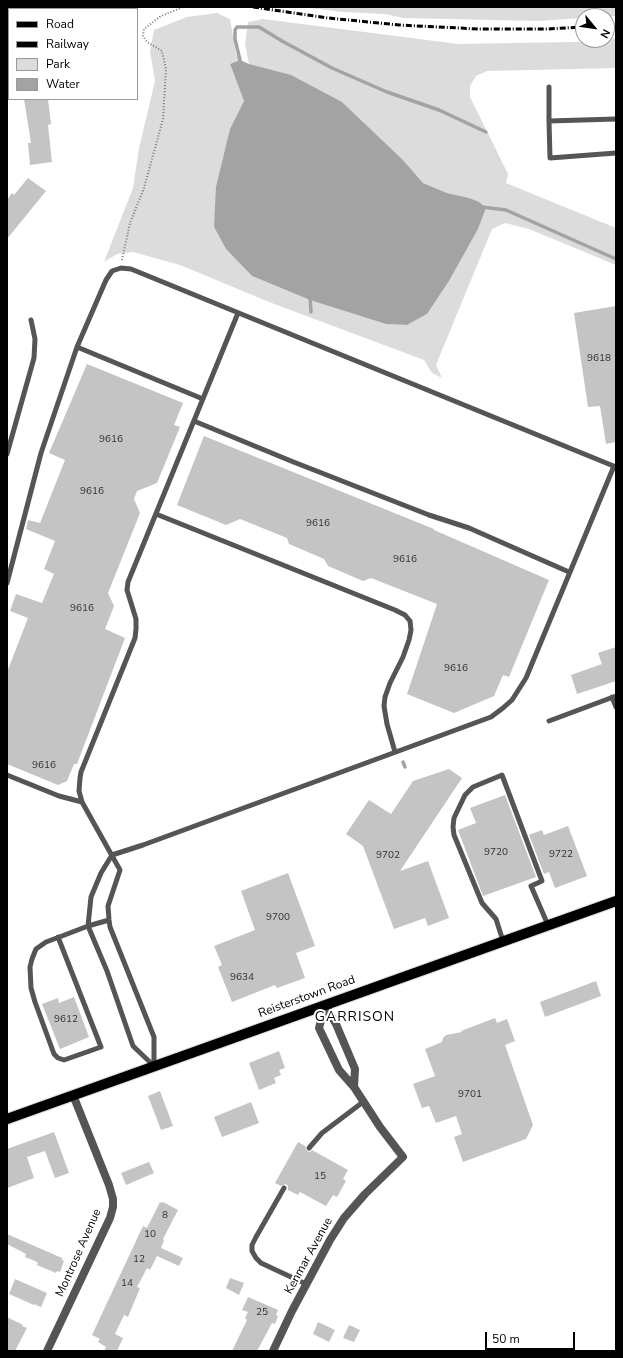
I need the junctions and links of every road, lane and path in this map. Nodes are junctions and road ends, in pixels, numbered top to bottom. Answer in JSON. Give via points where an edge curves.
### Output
{"nodes":[{"id":1,"x":181,"y":8,"type":"dead end"},
{"id":2,"x":549,"y":87,"type":"dead end"},
{"id":3,"x":616,"y":119,"type":"edge"},
{"id":4,"x":550,"y":121,"type":"junction"},
{"id":5,"x":616,"y":153,"type":"edge"},
{"id":6,"x":121,"y":268,"type":"junction"},
{"id":7,"x":238,"y":313,"type":"junction"},
{"id":8,"x":31,"y":320,"type":"dead end"},
{"id":9,"x":77,"y":347,"type":"junction"},
{"id":10,"x":203,"y":399,"type":"junction"},
{"id":11,"x":194,"y":421,"type":"junction"},
{"id":12,"x":7,"y":454,"type":"edge"},
{"id":13,"x":615,"y":467,"type":"edge"},
{"id":14,"x":156,"y":514,"type":"junction"},
{"id":15,"x":569,"y":572,"type":"junction"},
{"id":16,"x":7,"y":584,"type":"edge"},
{"id":17,"x":614,"y":697,"type":"edge"},
{"id":18,"x":616,"y":707,"type":"edge"},
{"id":19,"x":549,"y":721,"type":"dead end"},
{"id":20,"x":395,"y":752,"type":"junction"},
{"id":21,"x":7,"y":775,"type":"edge"},
{"id":22,"x":82,"y":802,"type":"junction"},
{"id":23,"x":112,"y":855,"type":"junction"},
{"id":24,"x":616,"y":901,"type":"edge"},
{"id":25,"x":109,"y":920,"type":"junction"},
{"id":26,"x":548,"y":925,"type":"junction"},
{"id":27,"x":88,"y":926,"type":"junction"},
{"id":28,"x":58,"y":937,"type":"junction"},
{"id":29,"x":504,"y":941,"type":"junction"},
{"id":30,"x":324,"y":1005,"type":"junction"},
{"id":31,"x":154,"y":1066,"type":"junction"},
{"id":32,"x":354,"y":1087,"type":"junction"},
{"id":33,"x":73,"y":1095,"type":"junction"},
{"id":34,"x":363,"y":1102,"type":"junction"},
{"id":35,"x":7,"y":1119,"type":"edge"},
{"id":36,"x":309,"y":1148,"type":"dead end"},
{"id":37,"x":284,"y":1188,"type":"dead end"},
{"id":38,"x":306,"y":1284,"type":"junction"},
{"id":39,"x":47,"y":1351,"type":"edge"},
{"id":40,"x":273,"y":1351,"type":"edge"}],
"edges":[{"from":1,"to":6,"type":"path","via":[[161,16],[144,29],[143,36],[147,42],[162,51],[166,69],[163,119],[144,188],[130,223]]},
{"from":2,"to":4,"type":"lane"},
{"from":3,"to":4,"type":"lane"},
{"from":4,"to":5,"type":"lane","via":[[550,158]]},
{"from":6,"to":7,"type":"lane","via":[[131,269]]},
{"from":6,"to":9,"type":"lane","via":[[112,271],[106,280]]},
{"from":7,"to":10,"type":"lane"},
{"from":7,"to":13,"type":"lane"},
{"from":8,"to":12,"type":"lane","via":[[35,339],[34,358]]},
{"from":9,"to":10,"type":"lane"},
{"from":9,"to":16,"type":"lane","via":[[41,453]]},
{"from":10,"to":11,"type":"lane"},
{"from":11,"to":14,"type":"lane"},
{"from":11,"to":15,"type":"lane","via":[[409,507],[469,528]]},
{"from":13,"to":15,"type":"lane"},
{"from":14,"to":20,"type":"lane","via":[[405,615],[410,621],[408,640],[390,683],[384,706]]},
{"from":14,"to":22,"type":"lane","via":[[128,582],[127,590],[136,619],[135,638],[80,772],[79,791]]},
{"from":15,"to":20,"type":"lane","via":[[526,678],[512,700],[491,717]]},
{"from":17,"to":18,"type":"lane"},
{"from":17,"to":19,"type":"lane"},
{"from":20,"to":23,"type":"lane"},
{"from":21,"to":22,"type":"lane","via":[[59,796]]},
{"from":22,"to":23,"type":"lane"},
{"from":23,"to":25,"type":"lane","via":[[120,870],[108,906]]},
{"from":23,"to":27,"type":"lane","via":[[101,872],[91,897]]},
{"from":24,"to":26,"type":"main road","name":"Reisterstown Road"},
{"from":25,"to":27,"type":"lane"},
{"from":25,"to":31,"type":"lane","via":[[154,1037]]},
{"from":26,"to":29,"type":"main road","name":"Reisterstown Road"},
{"from":26,"to":29,"type":"lane","via":[[531,886],[542,881],[502,775],[473,787],[465,795],[453,826],[454,835],[482,904],[496,919]]},
{"from":27,"to":28,"type":"lane"},
{"from":27,"to":31,"type":"lane","via":[[133,1046]]},
{"from":28,"to":28,"type":"lane","via":[[36,949],[30,967],[35,1002],[54,1054],[64,1060],[101,1047]]},
{"from":29,"to":30,"type":"main road","name":"Reisterstown Road"},
{"from":30,"to":31,"type":"main road","name":"Reisterstown Road"},
{"from":30,"to":32,"type":"street","via":[[336,1024],[355,1069]]},
{"from":30,"to":32,"type":"street","name":"Kenmar Avenue","via":[[319,1028],[339,1070]]},
{"from":31,"to":33,"type":"main road","name":"Reisterstown Road"},
{"from":32,"to":34,"type":"street","name":"Kenmar Avenue"},
{"from":33,"to":35,"type":"main road","name":"Reisterstown Road"},
{"from":33,"to":39,"type":"street","name":"Montrose Avenue","via":[[109,1185],[113,1207]]},
{"from":34,"to":36,"type":"lane","via":[[322,1133]]},
{"from":34,"to":38,"type":"street","name":"Kenmar Avenue","via":[[403,1156],[344,1218]]},
{"from":37,"to":38,"type":"lane","via":[[256,1237],[252,1251],[261,1263]]},
{"from":38,"to":40,"type":"street","name":"Kenmar Avenue"}]}
